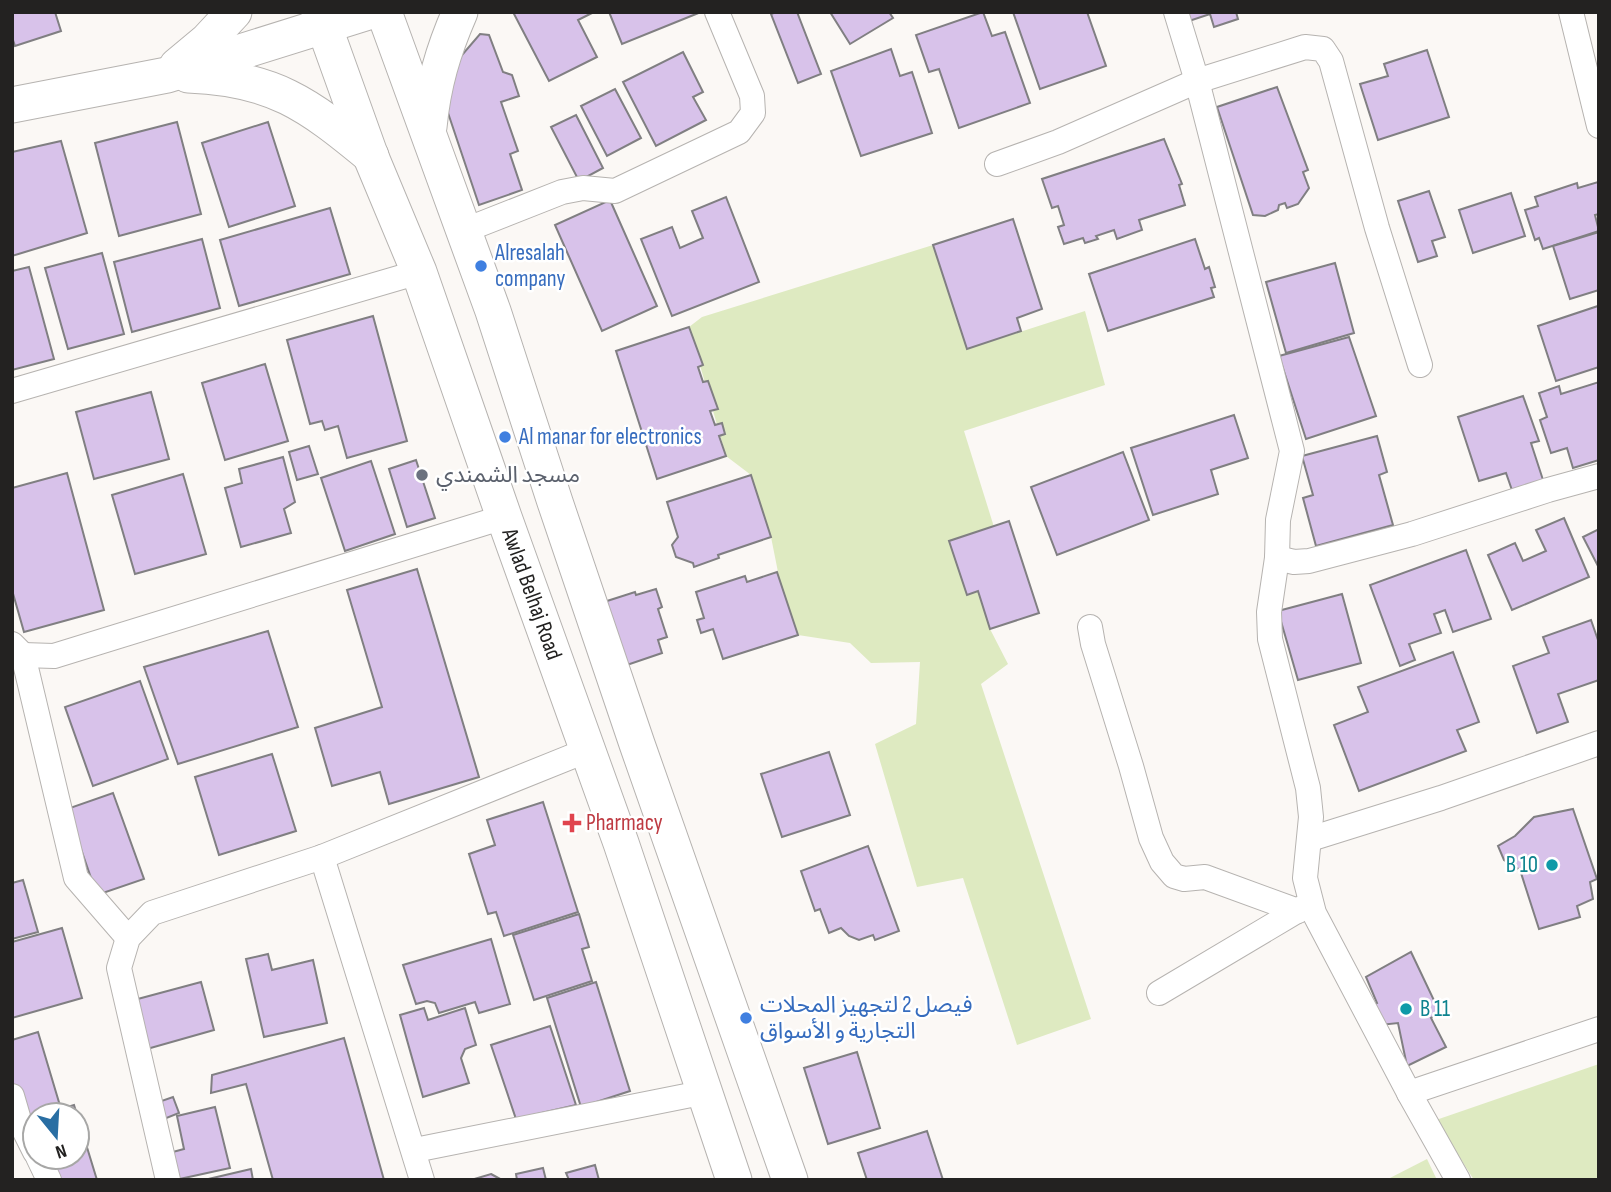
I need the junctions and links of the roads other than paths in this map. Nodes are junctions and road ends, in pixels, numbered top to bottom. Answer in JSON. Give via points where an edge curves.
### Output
{"nodes":[{"id":1,"x":234,"y":12,"type":"edge"},
{"id":2,"x":368,"y":12,"type":"edge"},
{"id":3,"x":384,"y":12,"type":"edge"},
{"id":4,"x":460,"y":12,"type":"edge"},
{"id":5,"x":717,"y":12,"type":"edge"},
{"id":6,"x":1175,"y":12,"type":"edge"},
{"id":7,"x":1571,"y":12,"type":"edge"},
{"id":8,"x":321,"y":19,"type":"edge"},
{"id":9,"x":167,"y":75,"type":"junction"},
{"id":10,"x":1197,"y":81,"type":"junction"},
{"id":11,"x":12,"y":105,"type":"edge"},
{"id":12,"x":1599,"y":127,"type":"edge"},
{"id":13,"x":428,"y":134,"type":"junction"},
{"id":14,"x":372,"y":157,"type":"junction"},
{"id":15,"x":997,"y":164,"type":"dead end"},
{"id":16,"x":463,"y":231,"type":"junction"},
{"id":17,"x":419,"y":272,"type":"junction"},
{"id":18,"x":1420,"y":365,"type":"dead end"},
{"id":19,"x":12,"y":391,"type":"edge"},
{"id":20,"x":1599,"y":476,"type":"edge"},
{"id":21,"x":504,"y":517,"type":"junction"},
{"id":22,"x":1277,"y":558,"type":"junction"},
{"id":23,"x":1090,"y":627,"type":"dead end"},
{"id":24,"x":18,"y":649,"type":"edge"},
{"id":25,"x":1599,"y":743,"type":"edge"},
{"id":26,"x":588,"y":750,"type":"junction"},
{"id":27,"x":1310,"y":839,"type":"junction"},
{"id":28,"x":323,"y":857,"type":"junction"},
{"id":29,"x":1304,"y":907,"type":"junction"},
{"id":30,"x":128,"y":938,"type":"junction"},
{"id":31,"x":1159,"y":993,"type":"dead end"},
{"id":32,"x":1599,"y":1029,"type":"edge"},
{"id":33,"x":706,"y":1092,"type":"junction"},
{"id":34,"x":1409,"y":1093,"type":"junction"},
{"id":35,"x":12,"y":1096,"type":"edge"},
{"id":36,"x":21,"y":1125,"type":"edge"},
{"id":37,"x":415,"y":1150,"type":"junction"},
{"id":38,"x":168,"y":1180,"type":"edge"},
{"id":39,"x":422,"y":1180,"type":"edge"},
{"id":40,"x":734,"y":1180,"type":"edge"},
{"id":41,"x":790,"y":1180,"type":"edge"},
{"id":42,"x":1458,"y":1180,"type":"edge"}],
"edges":[{"from":1,"to":9,"type":"main road"},
{"from":2,"to":8,"type":"main road"},
{"from":3,"to":13,"type":"main road"},
{"from":4,"to":13,"type":"main road","via":[[432,92]]},
{"from":5,"to":16,"type":"street","via":[[752,96],[753,113],[739,132],[615,191],[583,188],[562,192]]},
{"from":6,"to":10,"type":"street"},
{"from":7,"to":12,"type":"street"},
{"from":8,"to":9,"type":"main road"},
{"from":8,"to":14,"type":"main road","name":"Awlad Belhaj Road"},
{"from":9,"to":11,"type":"main road"},
{"from":9,"to":14,"type":"main road","via":[[243,80],[270,88],[309,108]]},
{"from":10,"to":15,"type":"street"},
{"from":10,"to":18,"type":"street","via":[[1305,47],[1328,54]]},
{"from":10,"to":22,"type":"street","via":[[1292,451],[1278,520]]},
{"from":13,"to":16,"type":"main road"},
{"from":14,"to":17,"type":"main road","name":"Awlad Belhaj Road"},
{"from":16,"to":41,"type":"main road"},
{"from":17,"to":19,"type":"street"},
{"from":17,"to":21,"type":"main road","name":"Awlad Belhaj Road"},
{"from":20,"to":22,"type":"street","via":[[1309,561]]},
{"from":21,"to":24,"type":"street","via":[[54,656]]},
{"from":21,"to":26,"type":"main road","name":"Awlad Belhaj Road"},
{"from":22,"to":27,"type":"street","via":[[1270,639],[1308,788]]},
{"from":23,"to":29,"type":"street","via":[[1148,830],[1162,862],[1174,876],[1205,877]]},
{"from":24,"to":30,"type":"street","via":[[76,878]]},
{"from":25,"to":27,"type":"street"},
{"from":26,"to":28,"type":"street"},
{"from":26,"to":33,"type":"main road","name":"Awlad Belhaj Road"},
{"from":27,"to":29,"type":"street"},
{"from":28,"to":30,"type":"street","via":[[152,913]]},
{"from":28,"to":37,"type":"street"},
{"from":29,"to":31,"type":"street"},
{"from":29,"to":34,"type":"street"},
{"from":30,"to":38,"type":"street","via":[[119,968]]},
{"from":32,"to":34,"type":"street"},
{"from":33,"to":37,"type":"street"},
{"from":33,"to":40,"type":"main road","name":"Awlad Belhaj Road"},
{"from":34,"to":42,"type":"street"},
{"from":35,"to":36,"type":"street"},
{"from":37,"to":39,"type":"street"}]}
